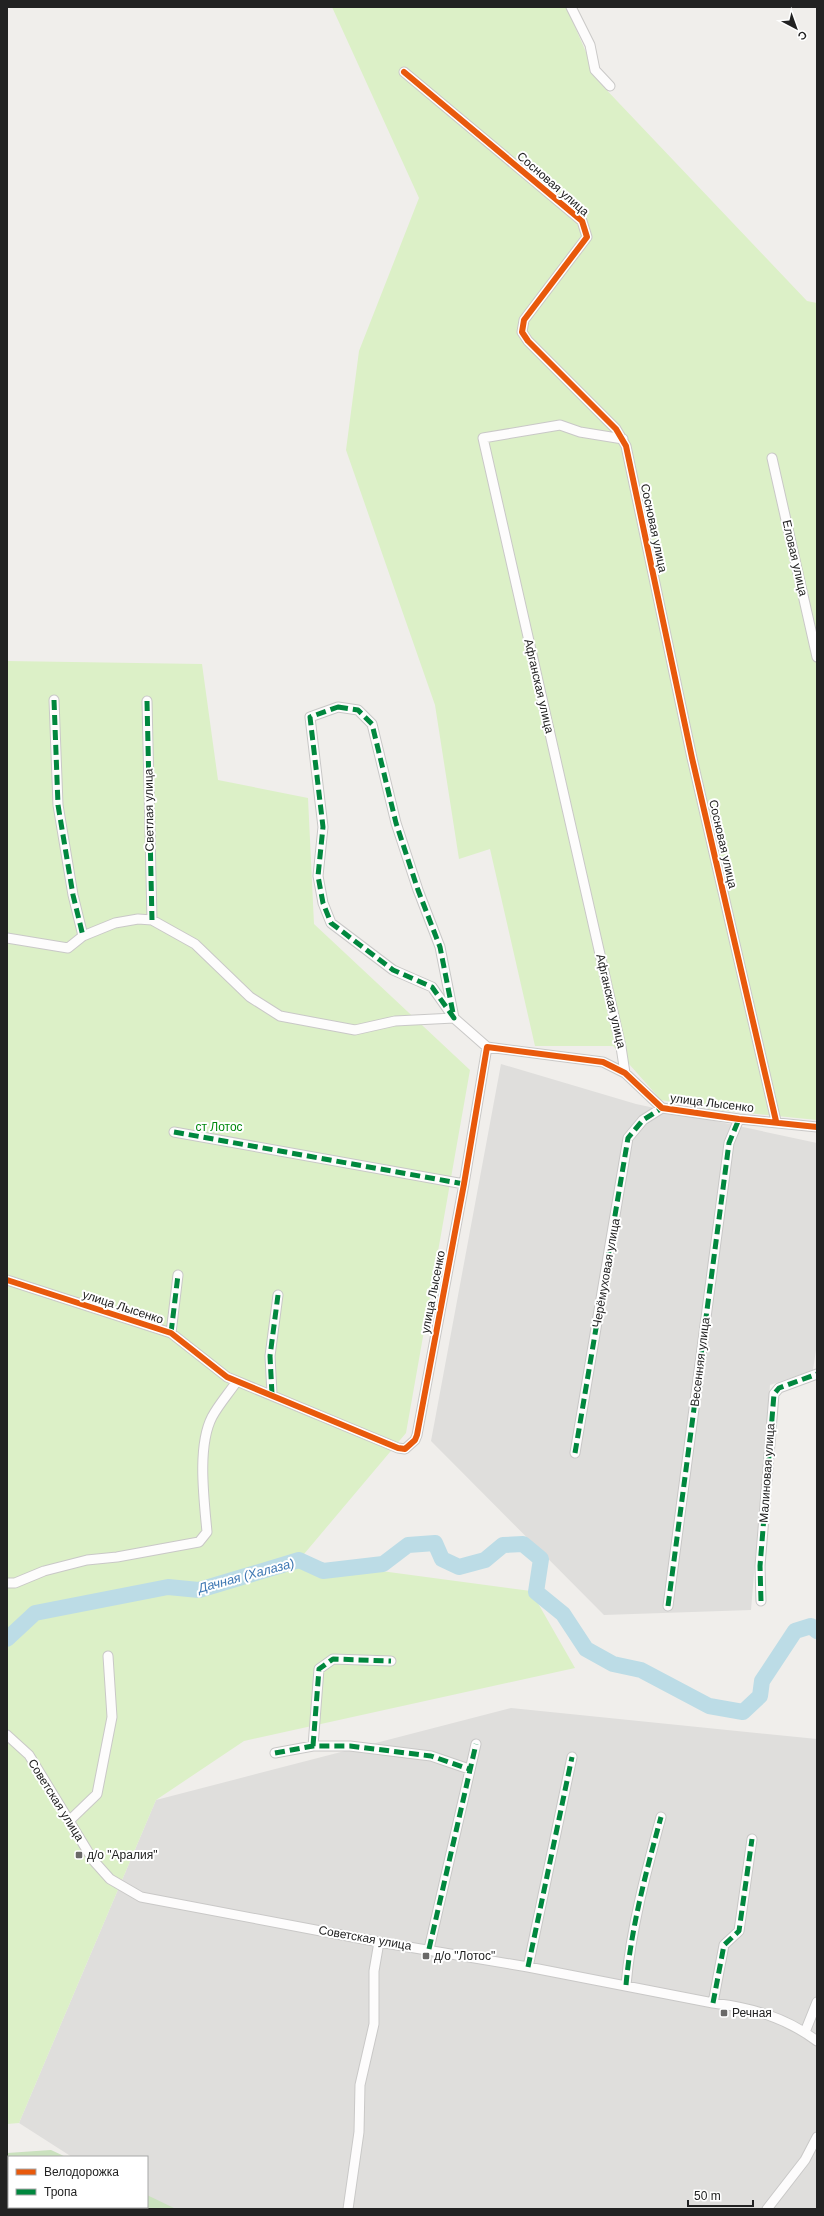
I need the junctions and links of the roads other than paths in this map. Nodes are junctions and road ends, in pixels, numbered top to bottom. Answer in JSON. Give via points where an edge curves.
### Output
{"nodes":[{"id":1,"x":571,"y":7,"type":"edge"},
{"id":2,"x":404,"y":72,"type":"dead end"},
{"id":3,"x":610,"y":86,"type":"dead end"},
{"id":4,"x":624,"y":439,"type":"junction"},
{"id":5,"x":772,"y":458,"type":"dead end"},
{"id":6,"x":817,"y":657,"type":"edge"},
{"id":7,"x":54,"y":700,"type":"dead end"},
{"id":8,"x":147,"y":700,"type":"dead end"},
{"id":9,"x":152,"y":920,"type":"junction"},
{"id":10,"x":83,"y":936,"type":"junction"},
{"id":11,"x":7,"y":938,"type":"edge"},
{"id":12,"x":454,"y":1018,"type":"junction"},
{"id":13,"x":487,"y":1047,"type":"junction"},
{"id":14,"x":625,"y":1073,"type":"junction"},
{"id":15,"x":662,"y":1108,"type":"junction"},
{"id":16,"x":739,"y":1119,"type":"junction"},
{"id":17,"x":776,"y":1121,"type":"junction"},
{"id":18,"x":817,"y":1127,"type":"edge"},
{"id":19,"x":174,"y":1132,"type":"dead end"},
{"id":20,"x":464,"y":1184,"type":"junction"},
{"id":21,"x":178,"y":1275,"type":"dead end"},
{"id":22,"x":7,"y":1280,"type":"edge"},
{"id":23,"x":278,"y":1294,"type":"dead end"},
{"id":24,"x":171,"y":1333,"type":"junction"},
{"id":25,"x":817,"y":1374,"type":"edge"},
{"id":26,"x":237,"y":1381,"type":"junction"},
{"id":27,"x":272,"y":1394,"type":"junction"},
{"id":28,"x":576,"y":1453,"type":"dead end"},
{"id":29,"x":7,"y":1583,"type":"edge"},
{"id":30,"x":761,"y":1601,"type":"dead end"},
{"id":31,"x":668,"y":1606,"type":"dead end"},
{"id":32,"x":108,"y":1656,"type":"dead end"},
{"id":33,"x":391,"y":1661,"type":"dead end"},
{"id":34,"x":7,"y":1735,"type":"edge"},
{"id":35,"x":476,"y":1744,"type":"dead end"},
{"id":36,"x":313,"y":1746,"type":"junction"},
{"id":37,"x":275,"y":1753,"type":"dead end"},
{"id":38,"x":572,"y":1757,"type":"dead end"},
{"id":39,"x":469,"y":1769,"type":"junction"},
{"id":40,"x":661,"y":1817,"type":"dead end"},
{"id":41,"x":70,"y":1820,"type":"junction"},
{"id":42,"x":752,"y":1839,"type":"dead end"},
{"id":43,"x":379,"y":1942,"type":"junction"},
{"id":44,"x":429,"y":1949,"type":"junction"},
{"id":45,"x":528,"y":1967,"type":"junction"},
{"id":46,"x":626,"y":1985,"type":"junction"},
{"id":47,"x":817,"y":2002,"type":"edge"},
{"id":48,"x":713,"y":2003,"type":"junction"},
{"id":49,"x":805,"y":2032,"type":"junction"},
{"id":50,"x":817,"y":2041,"type":"edge"},
{"id":51,"x":817,"y":2138,"type":"edge"},
{"id":52,"x":348,"y":2209,"type":"edge"},
{"id":53,"x":767,"y":2209,"type":"edge"}],
"edges":[{"from":1,"to":3,"type":"street","via":[[590,45],[595,70]]},
{"from":2,"to":4,"type":"street","name":"Сосновая улица","via":[[582,221],[587,237],[524,320],[522,332]]},
{"from":4,"to":14,"type":"street","name":"Афганская улица","via":[[580,432],[560,425],[483,438]]},
{"from":4,"to":17,"type":"street","name":"Сосновая улица","via":[[692,758]]},
{"from":5,"to":6,"type":"street","name":"Еловая улица"},
{"from":7,"to":10,"type":"street","via":[[58,806],[73,895]]},
{"from":8,"to":9,"type":"street","name":"Светлая улица"},
{"from":9,"to":10,"type":"street","via":[[138,919],[115,923]]},
{"from":9,"to":12,"type":"street","via":[[195,944],[250,997],[280,1016],[355,1030],[395,1021]]},
{"from":10,"to":11,"type":"street","via":[[68,948]]},
{"from":12,"to":12,"type":"street","via":[[440,947],[396,823],[372,724],[358,710],[338,707],[310,717],[323,827],[318,876],[323,903],[331,923],[393,970],[432,987]]},
{"from":12,"to":13,"type":"street"},
{"from":13,"to":14,"type":"street","name":"улица Лысенко","via":[[603,1062]]},
{"from":13,"to":20,"type":"street","name":"улица Лысенко"},
{"from":14,"to":15,"type":"street","name":"улица Лысенко"},
{"from":15,"to":16,"type":"street","name":"улица Лысенко"},
{"from":15,"to":28,"type":"street","name":"Черёмуховая улица","via":[[643,1120],[628,1138]]},
{"from":16,"to":17,"type":"street","name":"улица Лысенко"},
{"from":16,"to":31,"type":"street","name":"Весенняя улица","via":[[729,1143]]},
{"from":17,"to":18,"type":"street","name":"улица Лысенко"},
{"from":19,"to":20,"type":"street"},
{"from":20,"to":27,"type":"street","name":"улица Лысенко","via":[[418,1435],[409,1446],[405,1449],[398,1448]]},
{"from":21,"to":24,"type":"street"},
{"from":22,"to":24,"type":"street","name":"улица Лысенко"},
{"from":23,"to":27,"type":"street","via":[[270,1356]]},
{"from":24,"to":26,"type":"street","name":"улица Лысенко"},
{"from":25,"to":30,"type":"street","name":"Малиновая улица","via":[[779,1388],[774,1394],[760,1566]]},
{"from":26,"to":27,"type":"street","name":"улица Лысенко"},
{"from":26,"to":29,"type":"street","via":[[212,1416],[206,1431],[203,1458],[207,1532],[199,1542],[87,1560],[44,1571],[15,1583]]},
{"from":32,"to":41,"type":"street","via":[[112,1718],[97,1794]]},
{"from":33,"to":36,"type":"street","via":[[333,1659],[319,1669]]},
{"from":34,"to":41,"type":"street","name":"Советская улица","via":[[29,1755]]},
{"from":35,"to":39,"type":"street"},
{"from":36,"to":37,"type":"street"},
{"from":36,"to":39,"type":"street","via":[[350,1746],[431,1756]]},
{"from":38,"to":45,"type":"street"},
{"from":39,"to":44,"type":"street"},
{"from":40,"to":46,"type":"street","via":[[628,1956]]},
{"from":41,"to":43,"type":"street","name":"Советская улица","via":[[93,1860],[110,1879],[141,1897]]},
{"from":42,"to":48,"type":"street","via":[[739,1931],[724,1946]]},
{"from":43,"to":44,"type":"street","name":"Советская улица"},
{"from":43,"to":52,"type":"street","via":[[374,1970],[374,2024],[360,2085],[359,2132]]},
{"from":44,"to":45,"type":"street","name":"Советская улица"},
{"from":45,"to":46,"type":"street","name":"Советская улица"},
{"from":46,"to":48,"type":"street","name":"Советская улица"},
{"from":47,"to":49,"type":"street"},
{"from":48,"to":49,"type":"street","name":"Советская улица","via":[[761,2012],[784,2020]]},
{"from":49,"to":50,"type":"street","name":"Советская улица"},
{"from":51,"to":53,"type":"street","via":[[804,2160]]}]}
